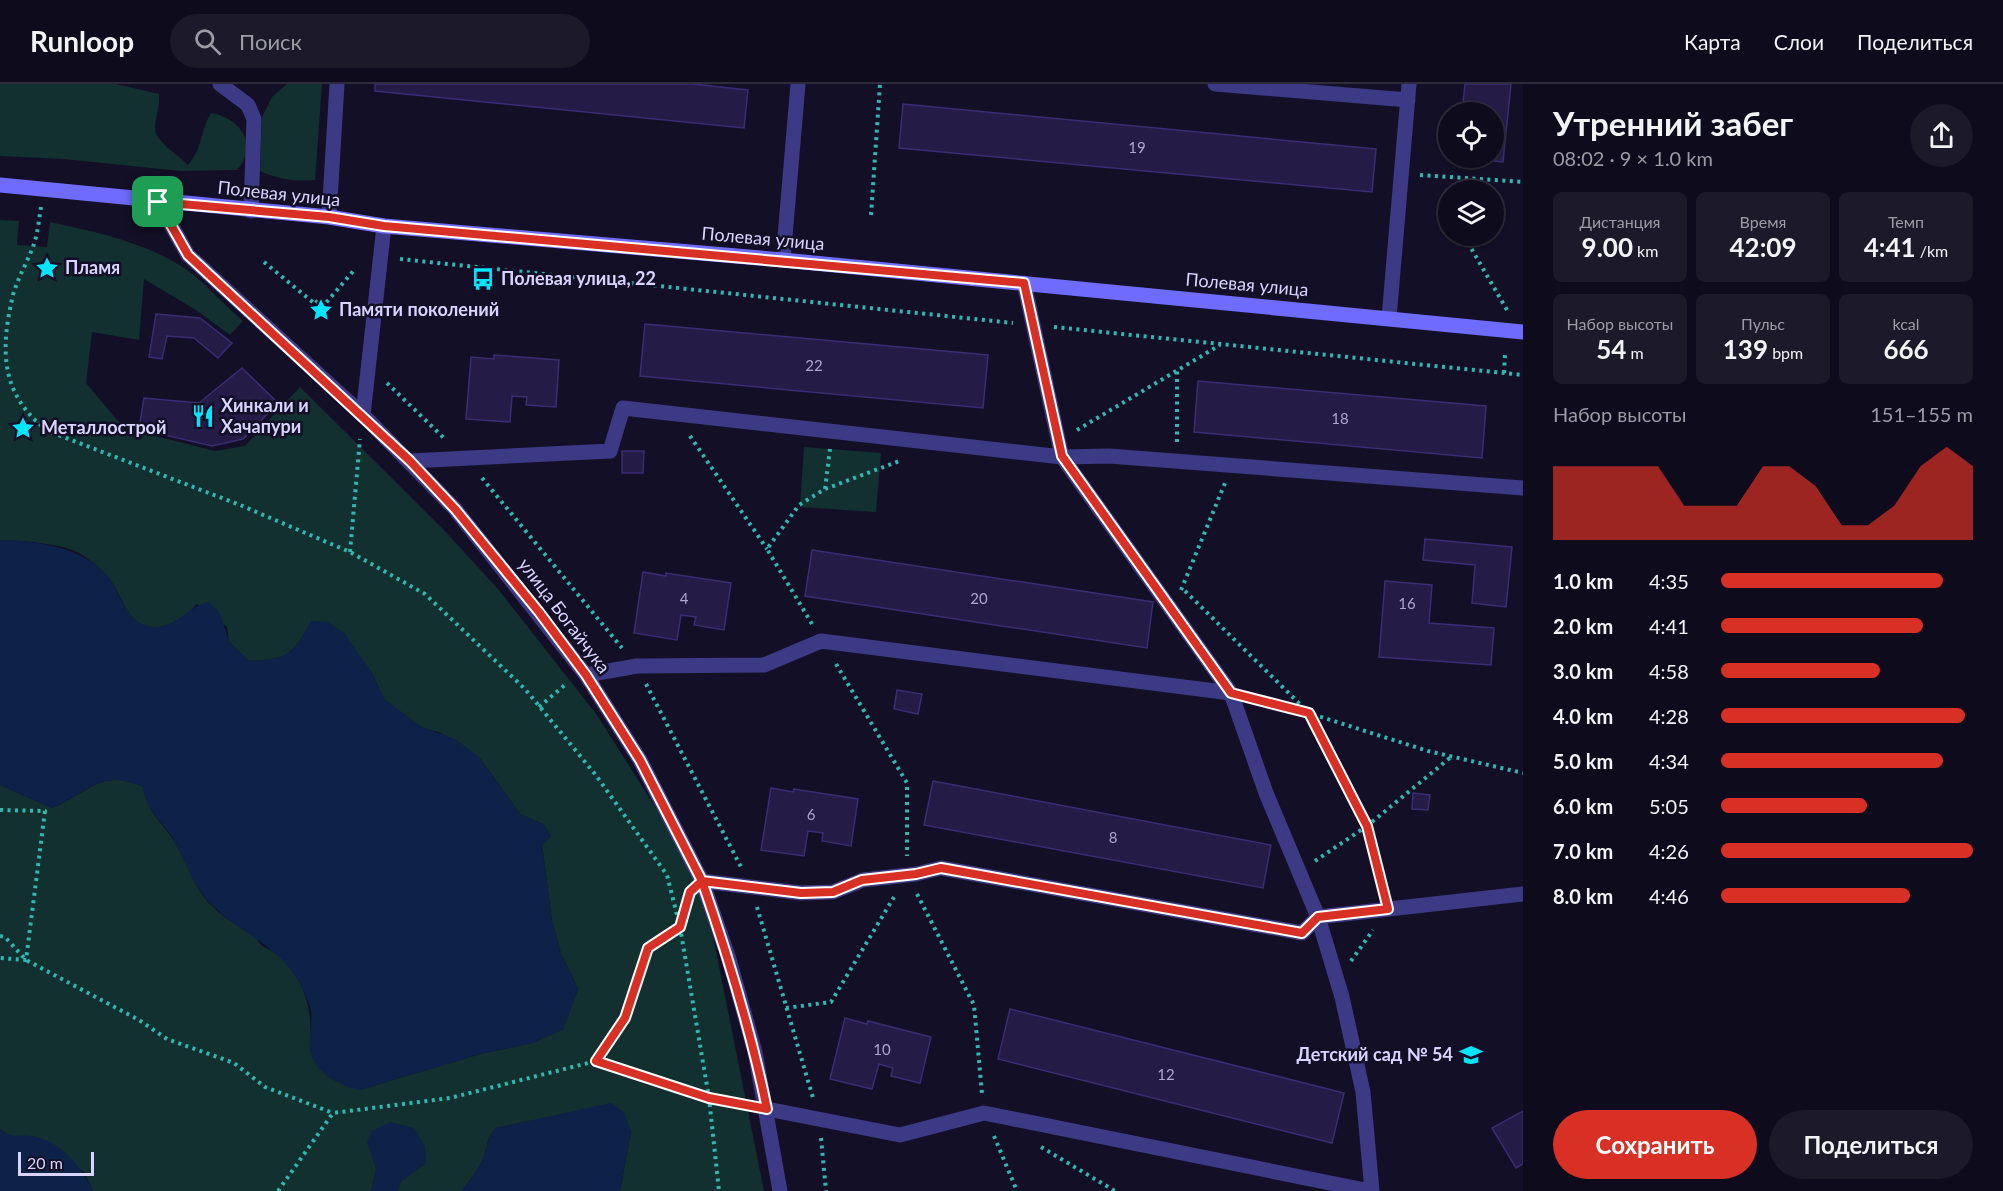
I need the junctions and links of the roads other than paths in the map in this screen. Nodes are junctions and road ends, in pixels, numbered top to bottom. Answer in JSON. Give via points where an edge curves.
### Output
{"nodes":[{"id":1,"x":220,"y":84,"type":"edge"},
{"id":2,"x":337,"y":84,"type":"edge"},
{"id":3,"x":798,"y":84,"type":"edge"},
{"id":4,"x":1215,"y":84,"type":"edge"},
{"id":5,"x":1409,"y":84,"type":"edge"},
{"id":6,"x":1408,"y":100,"type":"junction"},
{"id":7,"x":0,"y":185,"type":"edge"},
{"id":8,"x":158,"y":202,"type":"junction"},
{"id":9,"x":250,"y":211,"type":"junction"},
{"id":10,"x":329,"y":217,"type":"junction"},
{"id":11,"x":384,"y":226,"type":"junction"},
{"id":12,"x":783,"y":260,"type":"junction"},
{"id":13,"x":1024,"y":283,"type":"junction"},
{"id":14,"x":1389,"y":318,"type":"junction"},
{"id":15,"x":1523,"y":332,"type":"edge"},
{"id":16,"x":363,"y":415,"type":"junction"},
{"id":17,"x":1060,"y":449,"type":"junction"},
{"id":18,"x":410,"y":461,"type":"junction"},
{"id":19,"x":1523,"y":488,"type":"edge"},
{"id":20,"x":586,"y":675,"type":"junction"},
{"id":21,"x":1231,"y":693,"type":"junction"},
{"id":22,"x":702,"y":881,"type":"junction"},
{"id":23,"x":1523,"y":894,"type":"edge"},
{"id":24,"x":1318,"y":917,"type":"junction"},
{"id":25,"x":767,"y":1109,"type":"junction"},
{"id":26,"x":780,"y":1191,"type":"edge"},
{"id":27,"x":1371,"y":1191,"type":"edge"}],
"edges":[{"from":1,"to":9,"type":"street","via":[[248,105],[254,119]]},
{"from":2,"to":10,"type":"street"},
{"from":3,"to":12,"type":"street"},
{"from":4,"to":6,"type":"street"},
{"from":5,"to":6,"type":"street"},
{"from":6,"to":14,"type":"street"},
{"from":7,"to":8,"type":"street","name":"Полевая улица"},
{"from":8,"to":9,"type":"street","name":"Полевая улица"},
{"from":8,"to":16,"type":"street","name":"улица Богайчука","via":[[188,255]]},
{"from":9,"to":10,"type":"street","name":"Полевая улица"},
{"from":10,"to":11,"type":"street","name":"Полевая улица"},
{"from":11,"to":12,"type":"street","name":"Полевая улица"},
{"from":11,"to":16,"type":"street"},
{"from":12,"to":13,"type":"street","name":"Полевая улица"},
{"from":13,"to":14,"type":"street","name":"Полевая улица"},
{"from":13,"to":17,"type":"street"},
{"from":14,"to":15,"type":"street","name":"Полевая улица"},
{"from":16,"to":18,"type":"street","name":"улица Богайчука"},
{"from":17,"to":18,"type":"street","via":[[623,408],[610,451]]},
{"from":17,"to":19,"type":"street"},
{"from":17,"to":21,"type":"street"},
{"from":18,"to":20,"type":"street","name":"улица Богайчука","via":[[455,509]]},
{"from":20,"to":21,"type":"street","via":[[637,666],[764,664],[821,640]]},
{"from":20,"to":22,"type":"street","name":"улица Богайчука","via":[[640,760]]},
{"from":21,"to":24,"type":"street","via":[[1266,794]]},
{"from":22,"to":24,"type":"street","via":[[801,893],[833,892],[862,880],[941,868],[1302,933]]},
{"from":22,"to":25,"type":"street","name":"улица Богайчука","via":[[732,969]]},
{"from":23,"to":24,"type":"street"},
{"from":24,"to":27,"type":"street","via":[[1363,1092]]},
{"from":25,"to":26,"type":"street","name":"улица Богайчука"},
{"from":25,"to":27,"type":"street","via":[[900,1135],[984,1113]]}]}
